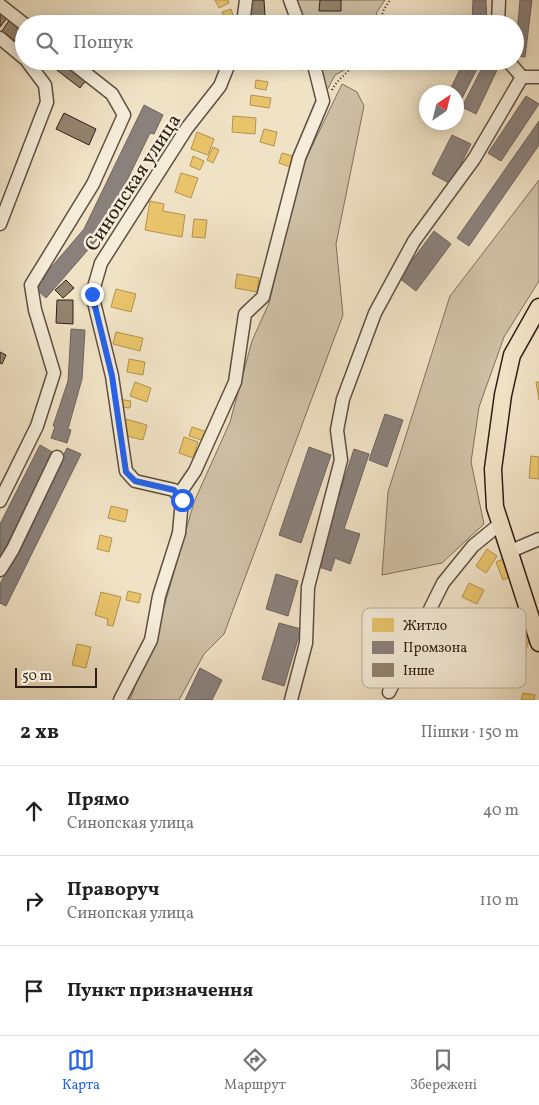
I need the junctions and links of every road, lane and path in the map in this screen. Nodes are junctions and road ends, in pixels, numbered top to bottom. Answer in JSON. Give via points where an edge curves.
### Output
{"nodes":[{"id":1,"x":246,"y":0,"type":"edge"},
{"id":2,"x":290,"y":0,"type":"edge"},
{"id":3,"x":390,"y":0,"type":"edge"},
{"id":4,"x":499,"y":0,"type":"edge"},
{"id":5,"x":0,"y":5,"type":"edge"},
{"id":6,"x":244,"y":15,"type":"edge"},
{"id":7,"x":296,"y":15,"type":"edge"},
{"id":8,"x":382,"y":15,"type":"edge"},
{"id":9,"x":498,"y":15,"type":"edge"},
{"id":10,"x":15,"y":17,"type":"edge"},
{"id":11,"x":0,"y":38,"type":"edge"},
{"id":12,"x":15,"y":50,"type":"edge"},
{"id":13,"x":34,"y":70,"type":"edge"},
{"id":14,"x":81,"y":70,"type":"edge"},
{"id":15,"x":226,"y":70,"type":"edge"},
{"id":16,"x":315,"y":70,"type":"edge"},
{"id":17,"x":351,"y":70,"type":"edge"},
{"id":18,"x":516,"y":70,"type":"edge"},
{"id":19,"x":522,"y":77,"type":"junction"},
{"id":20,"x":539,"y":77,"type":"edge"},
{"id":21,"x":323,"y":101,"type":"junction"},
{"id":22,"x":0,"y":224,"type":"edge"},
{"id":23,"x":539,"y":307,"type":"edge"},
{"id":24,"x":57,"y":457,"type":"dead end"},
{"id":25,"x":178,"y":496,"type":"junction"},
{"id":26,"x":0,"y":501,"type":"edge"},
{"id":27,"x":501,"y":523,"type":"junction"},
{"id":28,"x":539,"y":539,"type":"edge"},
{"id":29,"x":511,"y":551,"type":"junction"},
{"id":30,"x":0,"y":570,"type":"edge"},
{"id":31,"x":431,"y":608,"type":"edge"},
{"id":32,"x":539,"y":643,"type":"edge"},
{"id":33,"x":391,"y":688,"type":"edge"},
{"id":34,"x":389,"y":692,"type":"dead end"},
{"id":35,"x":120,"y":700,"type":"edge"},
{"id":36,"x":291,"y":700,"type":"edge"}],
"edges":[{"from":1,"to":6,"type":"street"},
{"from":2,"to":7,"type":"street"},
{"from":3,"to":8,"type":"path"},
{"from":4,"to":9,"type":"street"},
{"from":5,"to":10,"type":"street"},
{"from":11,"to":12,"type":"street"},
{"from":13,"to":22,"type":"street","via":[[45,85],[47,102]]},
{"from":14,"to":26,"type":"street","via":[[112,94],[124,115],[94,184],[32,285],[35,310],[54,373],[37,426]]},
{"from":15,"to":25,"type":"street","name":"Синопская улица","via":[[220,86],[188,128],[100,263],[92,294],[112,376],[126,472],[135,481],[174,490]]},
{"from":16,"to":21,"type":"street"},
{"from":17,"to":21,"type":"path","via":[[338,79]]},
{"from":18,"to":19,"type":"street"},
{"from":19,"to":20,"type":"street"},
{"from":19,"to":36,"type":"street","via":[[474,159],[414,241],[375,312],[346,390],[336,430],[341,460],[308,587],[306,643]]},
{"from":21,"to":25,"type":"street","via":[[299,158],[263,297],[245,314],[235,382],[195,471]]},
{"from":23,"to":27,"type":"main road","via":[[512,355],[503,395],[493,469],[495,507]]},
{"from":24,"to":30,"type":"street"},
{"from":25,"to":35,"type":"street","via":[[182,500],[179,533],[160,596],[152,640]]},
{"from":27,"to":29,"type":"main road"},
{"from":27,"to":31,"type":"street","via":[[473,546],[443,583]]},
{"from":28,"to":29,"type":"street"},
{"from":29,"to":32,"type":"main road"},
{"from":33,"to":34,"type":"street"}]}
